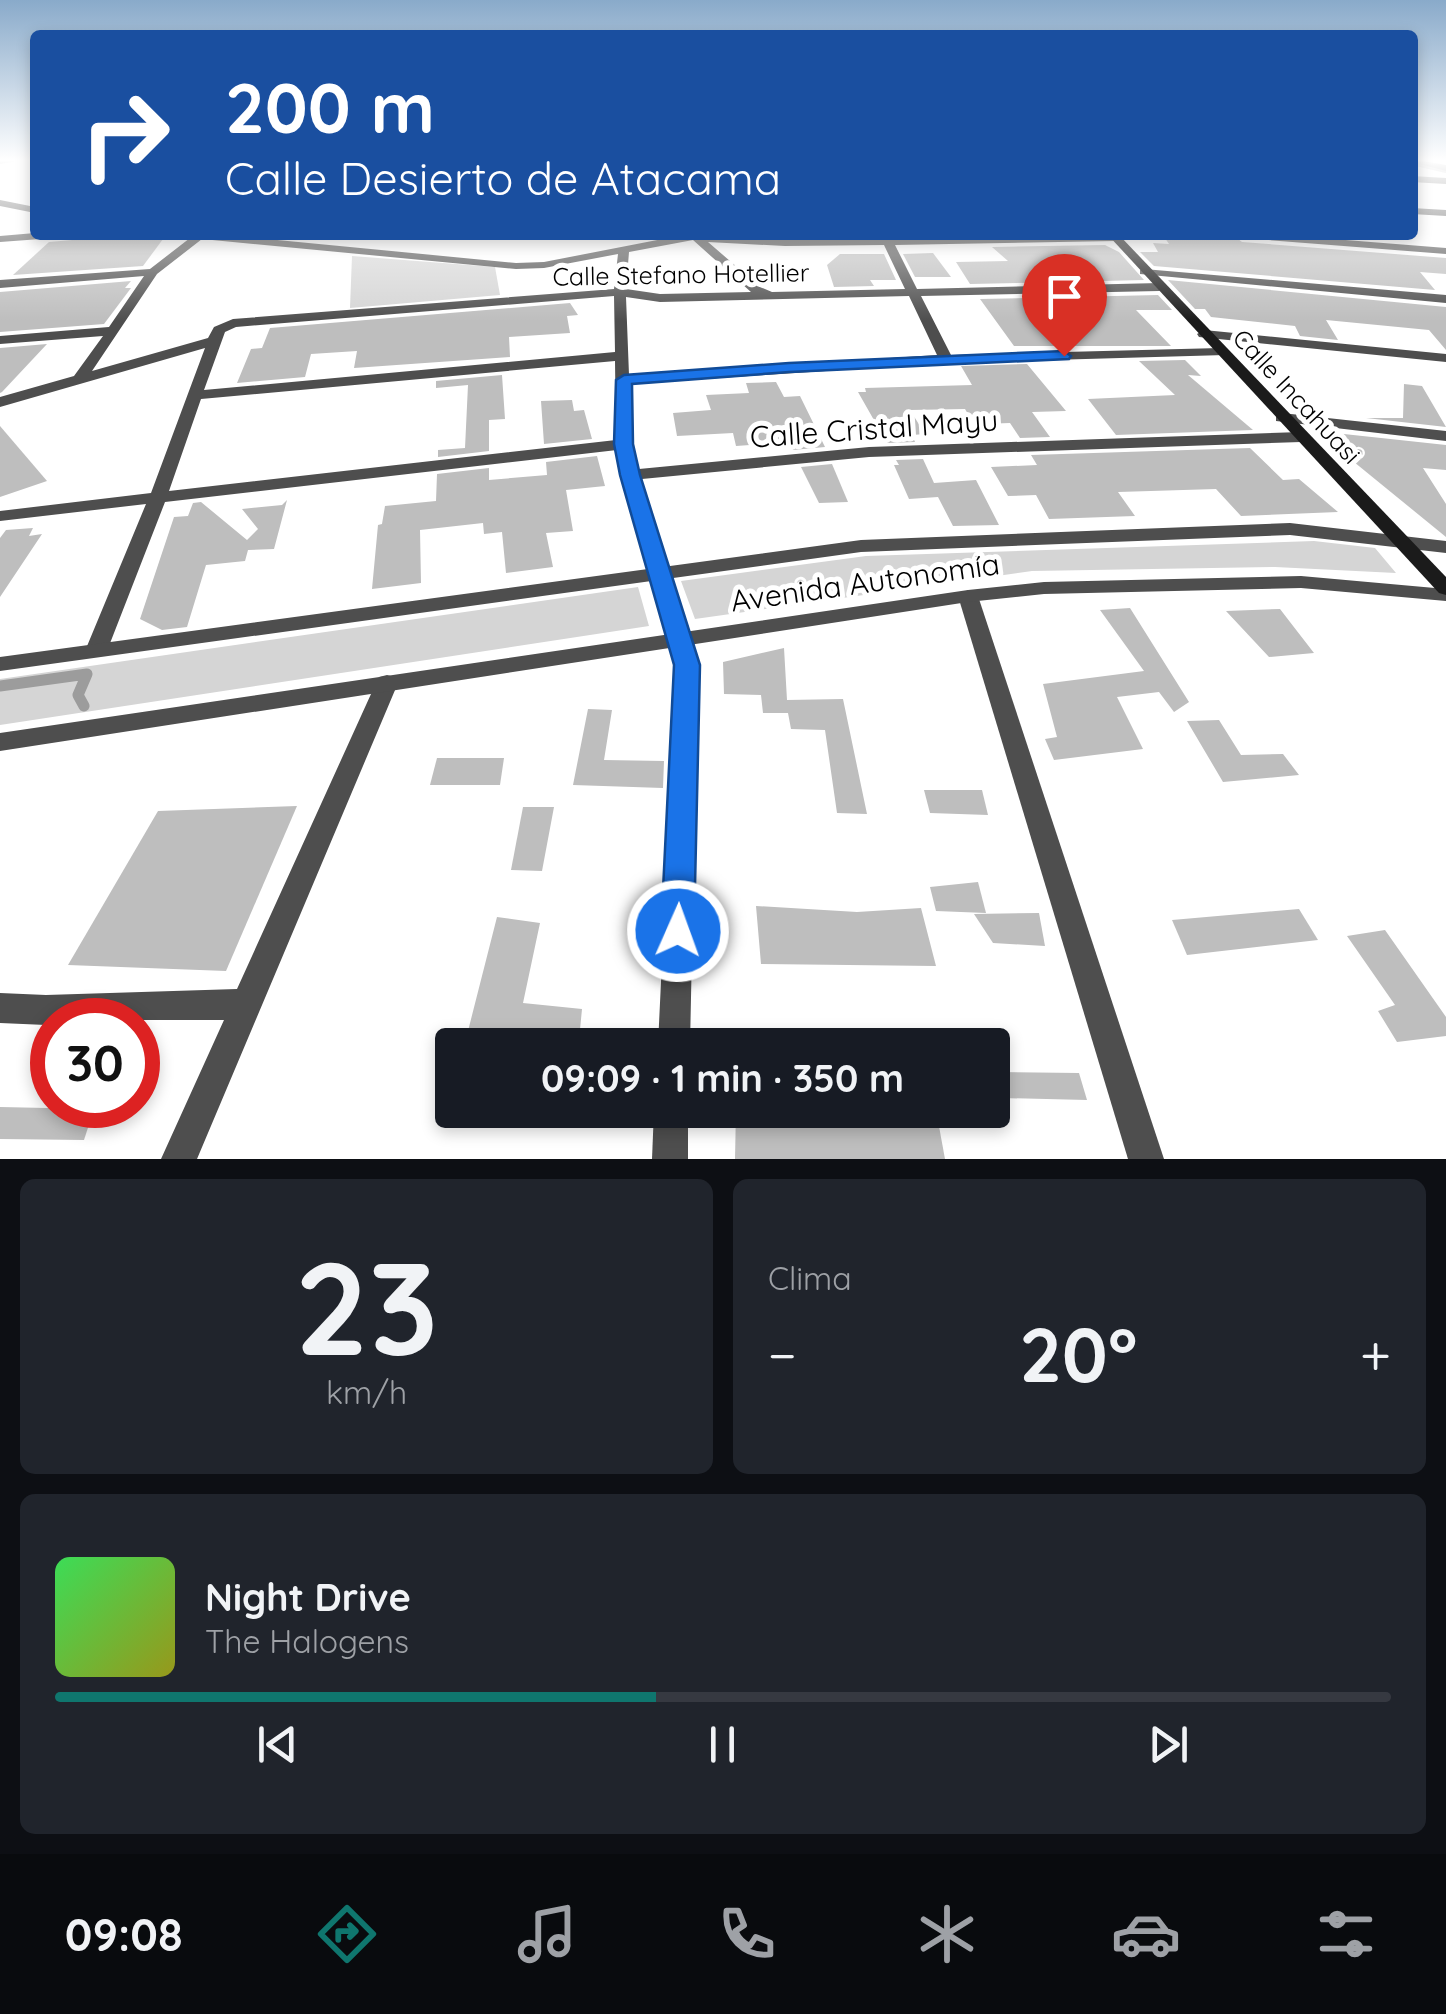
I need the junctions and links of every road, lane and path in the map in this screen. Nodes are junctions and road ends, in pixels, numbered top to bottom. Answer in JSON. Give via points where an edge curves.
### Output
{"nodes":[{"id":1,"x":30,"y":237,"type":"edge"},
{"id":2,"x":0,"y":239,"type":"edge"},
{"id":3,"x":190,"y":240,"type":"edge"},
{"id":4,"x":248,"y":240,"type":"edge"},
{"id":5,"x":677,"y":240,"type":"edge"},
{"id":6,"x":702,"y":240,"type":"edge"},
{"id":7,"x":748,"y":240,"type":"edge"},
{"id":8,"x":963,"y":240,"type":"edge"},
{"id":9,"x":1117,"y":240,"type":"edge"},
{"id":10,"x":1306,"y":240,"type":"edge"},
{"id":11,"x":888,"y":242,"type":"junction"},
{"id":12,"x":624,"y":250,"type":"junction"},
{"id":13,"x":1446,"y":251,"type":"edge"},
{"id":14,"x":153,"y":272,"type":"junction"},
{"id":15,"x":1144,"y":272,"type":"junction"},
{"id":16,"x":0,"y":284,"type":"edge"},
{"id":17,"x":1159,"y":287,"type":"junction"},
{"id":18,"x":620,"y":292,"type":"junction"},
{"id":19,"x":913,"y":293,"type":"junction"},
{"id":20,"x":778,"y":296,"type":"junction"},
{"id":21,"x":1446,"y":299,"type":"edge"},
{"id":22,"x":110,"y":331,"type":"junction"},
{"id":23,"x":1204,"y":334,"type":"junction"},
{"id":24,"x":0,"y":340,"type":"edge"},
{"id":25,"x":214,"y":341,"type":"junction"},
{"id":26,"x":1220,"y":352,"type":"junction"},
{"id":27,"x":620,"y":356,"type":"junction"},
{"id":28,"x":1446,"y":358,"type":"edge"},
{"id":29,"x":946,"y":359,"type":"junction"},
{"id":30,"x":79,"y":380,"type":"junction"},
{"id":31,"x":624,"y":380,"type":"junction"},
{"id":32,"x":196,"y":395,"type":"junction"},
{"id":33,"x":0,"y":402,"type":"edge"},
{"id":34,"x":1282,"y":418,"type":"junction"},
{"id":35,"x":1446,"y":436,"type":"edge"},
{"id":36,"x":1301,"y":438,"type":"junction"},
{"id":37,"x":624,"y":444,"type":"junction"},
{"id":38,"x":630,"y":475,"type":"junction"},
{"id":39,"x":158,"y":497,"type":"junction"},
{"id":40,"x":0,"y":516,"type":"edge"},
{"id":41,"x":1400,"y":540,"type":"junction"},
{"id":42,"x":1446,"y":547,"type":"edge"},
{"id":43,"x":657,"y":572,"type":"junction"},
{"id":44,"x":1446,"y":592,"type":"edge"},
{"id":45,"x":968,"y":596,"type":"junction"},
{"id":46,"x":682,"y":639,"type":"junction"},
{"id":47,"x":96,"y":651,"type":"junction"},
{"id":48,"x":0,"y":664,"type":"edge"},
{"id":49,"x":387,"y":682,"type":"junction"},
{"id":50,"x":0,"y":742,"type":"edge"},
{"id":51,"x":244,"y":1004,"type":"junction"},
{"id":52,"x":0,"y":1008,"type":"edge"},
{"id":53,"x":675,"y":1028,"type":"edge"},
{"id":54,"x":671,"y":1128,"type":"edge"},
{"id":55,"x":179,"y":1159,"type":"edge"},
{"id":56,"x":670,"y":1159,"type":"edge"},
{"id":57,"x":1146,"y":1159,"type":"edge"}],
"edges":[{"from":1,"to":2,"type":"street"},
{"from":3,"to":14,"type":"street"},
{"from":4,"to":12,"type":"street","via":[[516,266]]},
{"from":5,"to":12,"type":"street"},
{"from":6,"to":20,"type":"street","via":[[756,290]]},
{"from":7,"to":11,"type":"street"},
{"from":8,"to":11,"type":"street"},
{"from":9,"to":15,"type":"main road","name":"Calle Incahuasi"},
{"from":10,"to":13,"type":"street"},
{"from":11,"to":19,"type":"street"},
{"from":12,"to":18,"type":"street"},
{"from":14,"to":16,"type":"street"},
{"from":14,"to":22,"type":"street"},
{"from":15,"to":17,"type":"main road","name":"Calle Incahuasi"},
{"from":15,"to":21,"type":"street"},
{"from":17,"to":19,"type":"street","name":"Calle Stefano Hotellier"},
{"from":17,"to":23,"type":"main road","name":"Calle Incahuasi"},
{"from":18,"to":20,"type":"street","name":"Calle Stefano Hotellier"},
{"from":18,"to":25,"type":"street","name":"Calle Stefano Hotellier","via":[[246,320],[224,326]]},
{"from":18,"to":27,"type":"street"},
{"from":19,"to":20,"type":"street","name":"Calle Stefano Hotellier"},
{"from":19,"to":29,"type":"street"},
{"from":22,"to":24,"type":"street"},
{"from":22,"to":30,"type":"street"},
{"from":23,"to":26,"type":"main road","name":"Calle Incahuasi"},
{"from":23,"to":28,"type":"street"},
{"from":25,"to":30,"type":"street","name":"Calle Stefano Hotellier"},
{"from":25,"to":32,"type":"street"},
{"from":26,"to":29,"type":"street"},
{"from":26,"to":34,"type":"main road","name":"Calle Incahuasi"},
{"from":27,"to":31,"type":"street"},
{"from":27,"to":32,"type":"street"},
{"from":29,"to":31,"type":"street"},
{"from":30,"to":33,"type":"street","name":"Calle Stefano Hotellier"},
{"from":31,"to":37,"type":"street"},
{"from":32,"to":39,"type":"street"},
{"from":34,"to":35,"type":"street"},
{"from":34,"to":36,"type":"main road","name":"Calle Incahuasi"},
{"from":36,"to":38,"type":"street","name":"Calle Cristal Mayu","via":[[869,452]]},
{"from":36,"to":41,"type":"main road","name":"Calle Incahuasi"},
{"from":37,"to":38,"type":"street"},
{"from":37,"to":39,"type":"street"},
{"from":38,"to":43,"type":"street"},
{"from":39,"to":40,"type":"street"},
{"from":39,"to":47,"type":"street"},
{"from":41,"to":42,"type":"street","name":"Avenida Autonomía"},
{"from":41,"to":43,"type":"street","name":"Avenida Autonomía","via":[[1290,529],[994,538],[861,546]]},
{"from":41,"to":44,"type":"main road","name":"Calle Incahuasi"},
{"from":43,"to":46,"type":"street"},
{"from":43,"to":47,"type":"street","name":"Avenida Autonomía"},
{"from":44,"to":45,"type":"street","name":"Avenida Autonomía","via":[[1271,582]]},
{"from":45,"to":46,"type":"street","name":"Avenida Autonomía"},
{"from":45,"to":57,"type":"street"},
{"from":46,"to":49,"type":"street","name":"Avenida Autonomía"},
{"from":46,"to":53,"type":"street","via":[[687,665]]},
{"from":47,"to":48,"type":"street","name":"Avenida Autonomía"},
{"from":49,"to":50,"type":"street","name":"Avenida Autonomía"},
{"from":49,"to":51,"type":"street"},
{"from":51,"to":52,"type":"street"},
{"from":51,"to":55,"type":"street"},
{"from":54,"to":56,"type":"street"}]}
